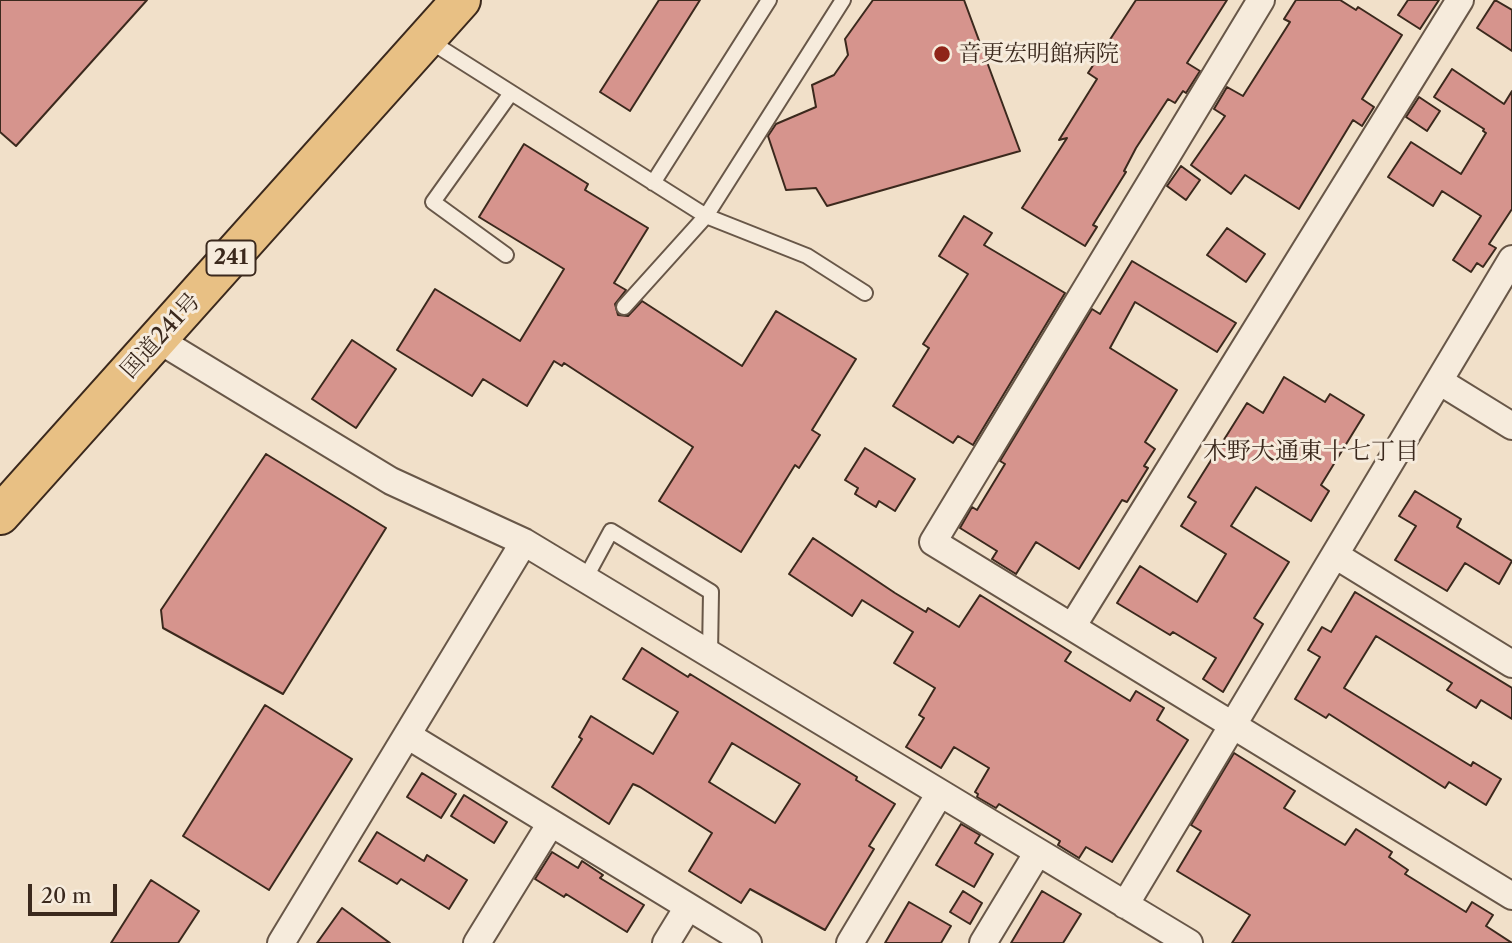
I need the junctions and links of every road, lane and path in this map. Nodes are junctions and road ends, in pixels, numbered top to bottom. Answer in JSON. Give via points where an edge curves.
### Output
{"nodes":[{"id":1,"x":461,"y":0,"type":"edge"},
{"id":2,"x":769,"y":0,"type":"edge"},
{"id":3,"x":843,"y":0,"type":"edge"},
{"id":4,"x":1261,"y":0,"type":"edge"},
{"id":5,"x":1460,"y":0,"type":"edge"},
{"id":6,"x":426,"y":39,"type":"junction"},
{"id":7,"x":511,"y":93,"type":"junction"},
{"id":8,"x":653,"y":183,"type":"junction"},
{"id":9,"x":706,"y":216,"type":"junction"},
{"id":10,"x":506,"y":255,"type":"dead end"},
{"id":11,"x":1512,"y":259,"type":"edge"},
{"id":12,"x":865,"y":293,"type":"dead end"},
{"id":13,"x":624,"y":307,"type":"dead end"},
{"id":14,"x":158,"y":339,"type":"junction"},
{"id":15,"x":1439,"y":381,"type":"junction"},
{"id":16,"x":1512,"y":426,"type":"edge"},
{"id":17,"x":0,"y":515,"type":"edge"},
{"id":18,"x":524,"y":542,"type":"junction"},
{"id":19,"x":1335,"y":555,"type":"junction"},
{"id":20,"x":585,"y":579,"type":"junction"},
{"id":21,"x":1072,"y":626,"type":"junction"},
{"id":22,"x":710,"y":654,"type":"junction"},
{"id":23,"x":1512,"y":664,"type":"edge"},
{"id":24,"x":1233,"y":726,"type":"junction"},
{"id":25,"x":407,"y":735,"type":"junction"},
{"id":26,"x":940,"y":793,"type":"junction"},
{"id":27,"x":551,"y":823,"type":"junction"},
{"id":28,"x":1038,"y":852,"type":"junction"},
{"id":29,"x":1512,"y":895,"type":"edge"},
{"id":30,"x":1125,"y":905,"type":"junction"},
{"id":31,"x":688,"y":907,"type":"junction"},
{"id":32,"x":281,"y":943,"type":"edge"},
{"id":33,"x":477,"y":943,"type":"edge"},
{"id":34,"x":666,"y":943,"type":"edge"},
{"id":35,"x":748,"y":943,"type":"edge"},
{"id":36,"x":850,"y":943,"type":"edge"},
{"id":37,"x":984,"y":943,"type":"edge"},
{"id":38,"x":1189,"y":943,"type":"edge"}],
"edges":[{"from":1,"to":6,"type":"highway","name":"国道241号","number":"241"},
{"from":2,"to":8,"type":"lane"},
{"from":3,"to":9,"type":"lane"},
{"from":4,"to":21,"type":"street","via":[[933,542]]},
{"from":5,"to":21,"type":"street"},
{"from":6,"to":7,"type":"lane"},
{"from":6,"to":14,"type":"highway","name":"国道241号","number":"241"},
{"from":7,"to":8,"type":"lane"},
{"from":7,"to":10,"type":"lane","via":[[433,202]]},
{"from":8,"to":9,"type":"lane"},
{"from":9,"to":12,"type":"lane","via":[[807,256]]},
{"from":9,"to":13,"type":"lane"},
{"from":11,"to":15,"type":"street"},
{"from":14,"to":17,"type":"highway","name":"国道241号","number":"241"},
{"from":14,"to":18,"type":"street","via":[[391,481]]},
{"from":15,"to":16,"type":"street"},
{"from":15,"to":19,"type":"street"},
{"from":18,"to":20,"type":"street"},
{"from":18,"to":25,"type":"street"},
{"from":19,"to":23,"type":"street"},
{"from":19,"to":24,"type":"street"},
{"from":20,"to":22,"type":"street"},
{"from":20,"to":22,"type":"lane","via":[[611,531],[711,592]]},
{"from":21,"to":24,"type":"street"},
{"from":22,"to":26,"type":"street"},
{"from":24,"to":29,"type":"street"},
{"from":24,"to":30,"type":"street"},
{"from":25,"to":27,"type":"street"},
{"from":25,"to":32,"type":"street"},
{"from":26,"to":28,"type":"street"},
{"from":26,"to":36,"type":"street"},
{"from":27,"to":31,"type":"street"},
{"from":27,"to":33,"type":"street"},
{"from":28,"to":30,"type":"street"},
{"from":28,"to":37,"type":"street"},
{"from":30,"to":38,"type":"street"},
{"from":31,"to":34,"type":"street"},
{"from":31,"to":35,"type":"street"}]}
